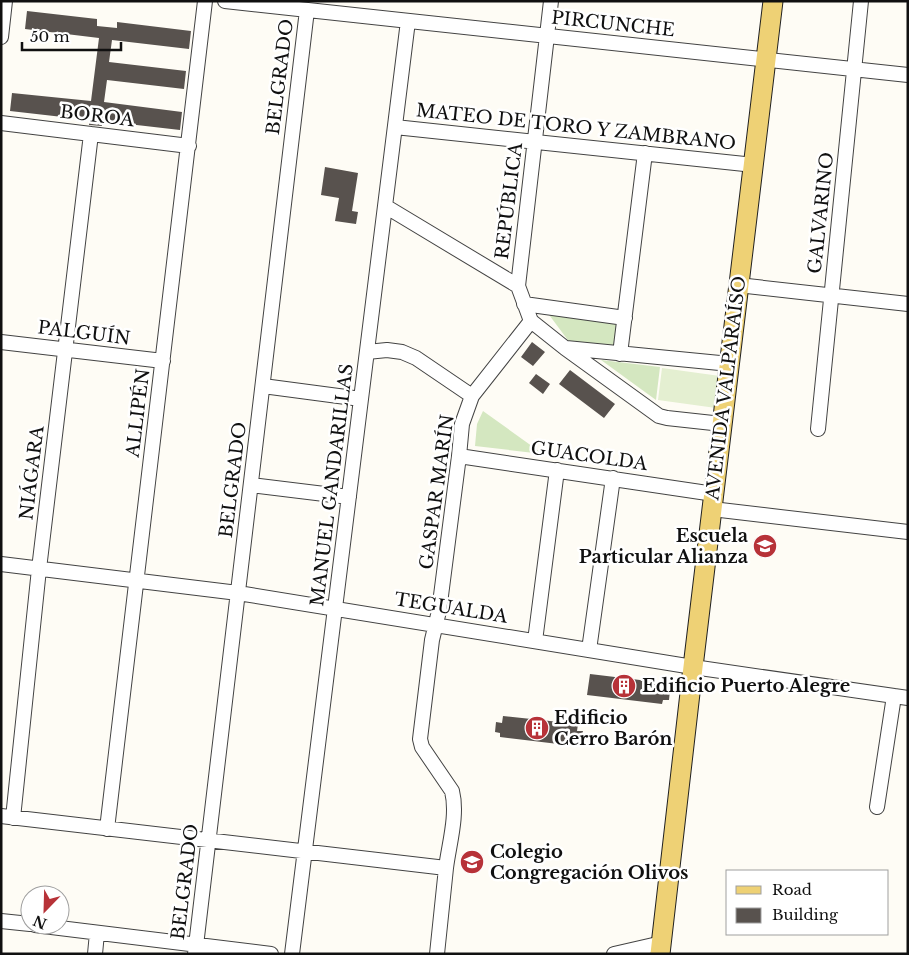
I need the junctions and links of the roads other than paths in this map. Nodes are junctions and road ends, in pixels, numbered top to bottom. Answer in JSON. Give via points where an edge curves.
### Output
{"nodes":[{"id":1,"x":5,"y":1,"type":"edge"},
{"id":2,"x":205,"y":1,"type":"edge"},
{"id":3,"x":225,"y":1,"type":"edge"},
{"id":4,"x":551,"y":1,"type":"edge"},
{"id":5,"x":773,"y":1,"type":"edge"},
{"id":6,"x":861,"y":1,"type":"edge"},
{"id":7,"x":323,"y":6,"type":"edge"},
{"id":8,"x":307,"y":10,"type":"junction"},
{"id":9,"x":408,"y":21,"type":"junction"},
{"id":10,"x":547,"y":35,"type":"junction"},
{"id":11,"x":1,"y":37,"type":"edge"},
{"id":12,"x":766,"y":60,"type":"junction"},
{"id":13,"x":854,"y":69,"type":"junction"},
{"id":14,"x":908,"y":75,"type":"edge"},
{"id":15,"x":1,"y":123,"type":"edge"},
{"id":16,"x":395,"y":127,"type":"junction"},
{"id":17,"x":91,"y":134,"type":"junction"},
{"id":18,"x":535,"y":142,"type":"junction"},
{"id":19,"x":188,"y":146,"type":"junction"},
{"id":20,"x":645,"y":153,"type":"junction"},
{"id":21,"x":754,"y":165,"type":"junction"},
{"id":22,"x":385,"y":206,"type":"junction"},
{"id":23,"x":738,"y":285,"type":"junction"},
{"id":24,"x":518,"y":286,"type":"junction"},
{"id":25,"x":831,"y":296,"type":"junction"},
{"id":26,"x":524,"y":304,"type":"junction"},
{"id":27,"x":908,"y":304,"type":"edge"},
{"id":28,"x":625,"y":318,"type":"junction"},
{"id":29,"x":532,"y":321,"type":"junction"},
{"id":30,"x":1,"y":342,"type":"edge"},
{"id":31,"x":565,"y":348,"type":"junction"},
{"id":32,"x":66,"y":350,"type":"junction"},
{"id":33,"x":367,"y":352,"type":"junction"},
{"id":34,"x":620,"y":354,"type":"junction"},
{"id":35,"x":163,"y":361,"type":"junction"},
{"id":36,"x":730,"y":364,"type":"junction"},
{"id":37,"x":263,"y":386,"type":"junction"},
{"id":38,"x":472,"y":396,"type":"junction"},
{"id":39,"x":361,"y":399,"type":"junction"},
{"id":40,"x":722,"y":424,"type":"junction"},
{"id":41,"x":818,"y":429,"type":"dead end"},
{"id":42,"x":459,"y":456,"type":"junction"},
{"id":43,"x":557,"y":470,"type":"junction"},
{"id":44,"x":612,"y":478,"type":"junction"},
{"id":45,"x":251,"y":485,"type":"junction"},
{"id":46,"x":349,"y":497,"type":"junction"},
{"id":47,"x":713,"y":501,"type":"junction"},
{"id":48,"x":908,"y":532,"type":"edge"},
{"id":49,"x":1,"y":564,"type":"edge"},
{"id":50,"x":39,"y":568,"type":"junction"},
{"id":51,"x":137,"y":580,"type":"junction"},
{"id":52,"x":238,"y":592,"type":"junction"},
{"id":53,"x":335,"y":608,"type":"junction"},
{"id":54,"x":436,"y":624,"type":"junction"},
{"id":55,"x":535,"y":641,"type":"junction"},
{"id":56,"x":589,"y":650,"type":"junction"},
{"id":57,"x":693,"y":667,"type":"junction"},
{"id":58,"x":901,"y":697,"type":"edge"},
{"id":59,"x":877,"y":807,"type":"dead end"},
{"id":60,"x":7,"y":817,"type":"edge"},
{"id":61,"x":107,"y":829,"type":"junction"},
{"id":62,"x":209,"y":841,"type":"junction"},
{"id":63,"x":305,"y":852,"type":"junction"},
{"id":64,"x":446,"y":868,"type":"junction"},
{"id":65,"x":1,"y":921,"type":"edge"},
{"id":66,"x":20,"y":923,"type":"edge"},
{"id":67,"x":70,"y":929,"type":"edge"},
{"id":68,"x":97,"y":932,"type":"junction"},
{"id":69,"x":661,"y":948,"type":"edge"},
{"id":70,"x":196,"y":949,"type":"edge"},
{"id":71,"x":95,"y":954,"type":"edge"},
{"id":72,"x":271,"y":954,"type":"edge"},
{"id":73,"x":292,"y":954,"type":"edge"},
{"id":74,"x":437,"y":954,"type":"edge"},
{"id":75,"x":614,"y":954,"type":"edge"}],
"edges":[{"from":1,"to":11,"type":"street"},
{"from":2,"to":19,"type":"street","name":"ALLIPÉN"},
{"from":3,"to":8,"type":"street","name":"PIRCUNCHE"},
{"from":4,"to":10,"type":"street","name":"REPÚBLICA"},
{"from":5,"to":12,"type":"main road","name":"AVENIDA VALPARAÍSO"},
{"from":6,"to":13,"type":"street","name":"GALVARINO"},
{"from":7,"to":8,"type":"street","name":"PIRCUNCHE"},
{"from":7,"to":9,"type":"street","name":"PIRCUNCHE"},
{"from":8,"to":37,"type":"street","name":"BELGRADO"},
{"from":9,"to":10,"type":"street","name":"PIRCUNCHE"},
{"from":9,"to":16,"type":"street","name":"MANUEL GANDARILLAS"},
{"from":10,"to":12,"type":"street","name":"PIRCUNCHE"},
{"from":10,"to":18,"type":"street","name":"REPÚBLICA"},
{"from":12,"to":13,"type":"street","name":"PIRCUNCHE"},
{"from":12,"to":21,"type":"main road","name":"AVENIDA VALPARAÍSO"},
{"from":13,"to":14,"type":"street","name":"PIRCUNCHE"},
{"from":13,"to":25,"type":"street","name":"GALVARINO"},
{"from":15,"to":17,"type":"street","name":"BOROA"},
{"from":16,"to":18,"type":"street","name":"MATEO DE TORO Y ZAMBRANO"},
{"from":16,"to":22,"type":"street","name":"MANUEL GANDARILLAS"},
{"from":17,"to":19,"type":"street","name":"BOROA"},
{"from":17,"to":32,"type":"street","name":"NIÁGARA"},
{"from":18,"to":20,"type":"street","name":"MATEO DE TORO Y ZAMBRANO"},
{"from":18,"to":24,"type":"street","name":"REPÚBLICA"},
{"from":19,"to":35,"type":"street","name":"ALLIPÉN"},
{"from":20,"to":21,"type":"street","name":"MATEO DE TORO Y ZAMBRANO"},
{"from":20,"to":28,"type":"street"},
{"from":21,"to":23,"type":"main road","name":"AVENIDA VALPARAÍSO"},
{"from":22,"to":24,"type":"street"},
{"from":22,"to":33,"type":"street","name":"MANUEL GANDARILLAS"},
{"from":23,"to":25,"type":"street"},
{"from":23,"to":36,"type":"main road","name":"AVENIDA VALPARAÍSO"},
{"from":24,"to":26,"type":"street"},
{"from":25,"to":27,"type":"street"},
{"from":25,"to":41,"type":"street","name":"GALVARINO"},
{"from":26,"to":28,"type":"street"},
{"from":26,"to":29,"type":"street"},
{"from":28,"to":34,"type":"street"},
{"from":29,"to":31,"type":"street"},
{"from":29,"to":38,"type":"street","name":"GASPAR MARÍN"},
{"from":30,"to":32,"type":"street","name":"PALGUÍN"},
{"from":31,"to":34,"type":"street"},
{"from":31,"to":40,"type":"street","via":[[659,416]]},
{"from":32,"to":35,"type":"street","name":"PALGUÍN"},
{"from":32,"to":50,"type":"street","name":"NIÁGARA"},
{"from":33,"to":38,"type":"street","via":[[402,352]]},
{"from":33,"to":39,"type":"street","name":"MANUEL GANDARILLAS"},
{"from":34,"to":36,"type":"street"},
{"from":35,"to":51,"type":"street","name":"ALLIPÉN"},
{"from":36,"to":40,"type":"main road","name":"AVENIDA VALPARAÍSO"},
{"from":37,"to":39,"type":"street"},
{"from":37,"to":45,"type":"street","name":"BELGRADO"},
{"from":38,"to":42,"type":"street","name":"GASPAR MARÍN","via":[[462,424]]},
{"from":39,"to":46,"type":"street","name":"MANUEL GANDARILLAS"},
{"from":40,"to":47,"type":"main road","name":"AVENIDA VALPARAÍSO"},
{"from":42,"to":43,"type":"street","name":"GUACOLDA"},
{"from":42,"to":54,"type":"street","name":"GASPAR MARÍN"},
{"from":43,"to":44,"type":"street","name":"GUACOLDA"},
{"from":43,"to":55,"type":"street"},
{"from":44,"to":47,"type":"street","name":"GUACOLDA"},
{"from":44,"to":56,"type":"street"},
{"from":45,"to":46,"type":"street"},
{"from":45,"to":52,"type":"street","name":"BELGRADO"},
{"from":46,"to":53,"type":"street","name":"MANUEL GANDARILLAS"},
{"from":47,"to":48,"type":"street","name":"GUACOLDA"},
{"from":47,"to":57,"type":"main road","name":"AVENIDA VALPARAÍSO"},
{"from":49,"to":50,"type":"street","name":"TEGUALDA"},
{"from":50,"to":51,"type":"street","name":"TEGUALDA"},
{"from":50,"to":60,"type":"street","name":"NIÁGARA"},
{"from":51,"to":52,"type":"street","name":"TEGUALDA"},
{"from":51,"to":61,"type":"street","name":"ALLIPÉN"},
{"from":52,"to":53,"type":"street","name":"TEGUALDA"},
{"from":52,"to":62,"type":"street","name":"BELGRADO"},
{"from":53,"to":54,"type":"street","name":"TEGUALDA"},
{"from":53,"to":63,"type":"street","name":"MANUEL GANDARILLAS"},
{"from":54,"to":55,"type":"street","name":"TEGUALDA"},
{"from":54,"to":64,"type":"street","name":"GASPAR MARÍN","via":[[420,739],[454,798]]},
{"from":55,"to":56,"type":"street","name":"TEGUALDA"},
{"from":56,"to":57,"type":"street","name":"TEGUALDA"},
{"from":57,"to":58,"type":"street","name":"TEGUALDA"},
{"from":57,"to":69,"type":"main road","name":"AVENIDA VALPARAÍSO"},
{"from":58,"to":59,"type":"street","name":"TEGUALDA"},
{"from":60,"to":61,"type":"street"},
{"from":61,"to":62,"type":"street"},
{"from":62,"to":63,"type":"street"},
{"from":62,"to":70,"type":"street","name":"BELGRADO"},
{"from":63,"to":64,"type":"street"},
{"from":63,"to":73,"type":"street","name":"MANUEL GANDARILLAS"},
{"from":64,"to":74,"type":"street"},
{"from":65,"to":66,"type":"street"},
{"from":67,"to":68,"type":"street"},
{"from":68,"to":70,"type":"street"},
{"from":68,"to":71,"type":"street"},
{"from":69,"to":75,"type":"street"},
{"from":70,"to":72,"type":"street"}]}
